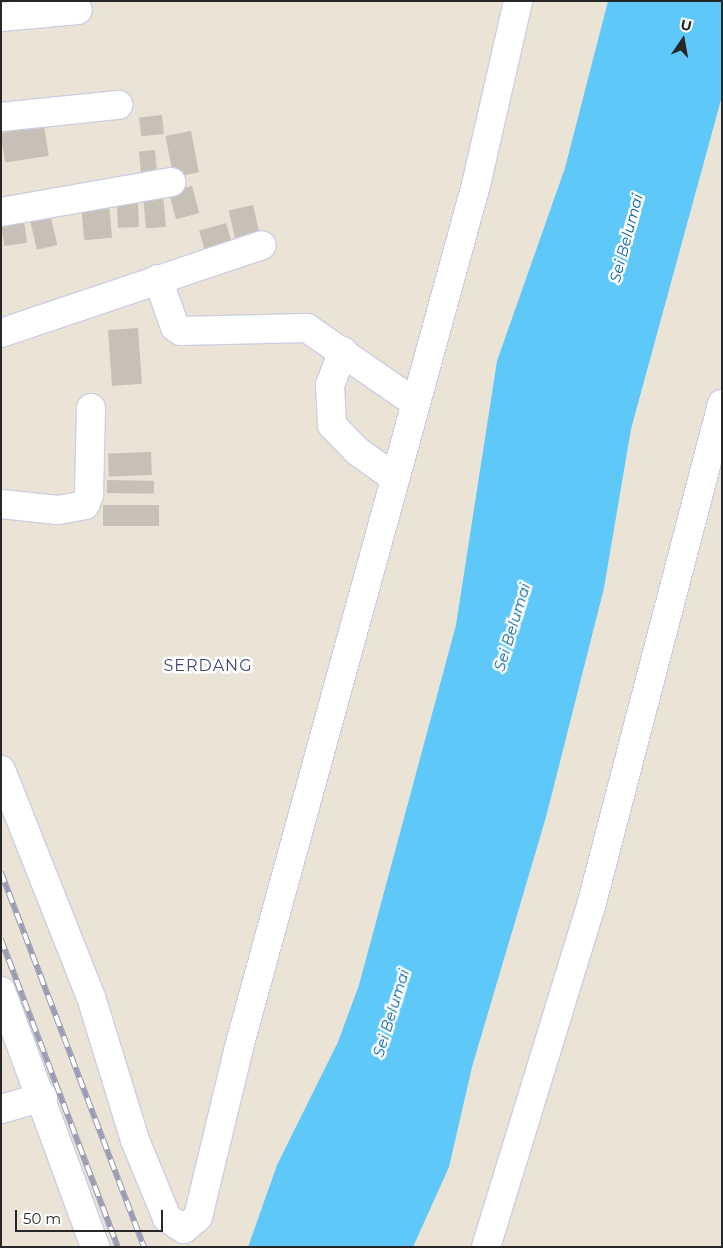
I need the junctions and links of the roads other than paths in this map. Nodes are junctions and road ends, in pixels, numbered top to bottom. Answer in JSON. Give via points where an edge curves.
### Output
{"nodes":[{"id":1,"x":518,"y":1,"type":"edge"},
{"id":2,"x":78,"y":10,"type":"dead end"},
{"id":3,"x":1,"y":17,"type":"edge"},
{"id":4,"x":118,"y":105,"type":"dead end"},
{"id":5,"x":1,"y":117,"type":"edge"},
{"id":6,"x":171,"y":182,"type":"dead end"},
{"id":7,"x":1,"y":212,"type":"edge"},
{"id":8,"x":262,"y":244,"type":"dead end"},
{"id":9,"x":158,"y":279,"type":"junction"},
{"id":10,"x":1,"y":333,"type":"edge"},
{"id":11,"x":342,"y":351,"type":"junction"},
{"id":12,"x":414,"y":402,"type":"junction"},
{"id":13,"x":722,"y":404,"type":"edge"},
{"id":14,"x":91,"y":408,"type":"dead end"},
{"id":15,"x":394,"y":478,"type":"junction"},
{"id":16,"x":1,"y":504,"type":"edge"},
{"id":17,"x":1,"y":770,"type":"edge"},
{"id":18,"x":1,"y":991,"type":"edge"},
{"id":19,"x":43,"y":1097,"type":"junction"},
{"id":20,"x":1,"y":1109,"type":"edge"},
{"id":21,"x":95,"y":1247,"type":"edge"},
{"id":22,"x":486,"y":1247,"type":"edge"}],
"edges":[{"from":1,"to":12,"type":"street","via":[[476,185]]},
{"from":2,"to":3,"type":"street"},
{"from":4,"to":5,"type":"street"},
{"from":6,"to":7,"type":"street"},
{"from":8,"to":9,"type":"street"},
{"from":9,"to":10,"type":"street"},
{"from":9,"to":11,"type":"street","via":[[175,327],[181,331],[299,326]]},
{"from":11,"to":12,"type":"street"},
{"from":11,"to":15,"type":"street","via":[[330,385],[332,425],[357,451]]},
{"from":12,"to":15,"type":"street"},
{"from":13,"to":22,"type":"street","via":[[591,906]]},
{"from":14,"to":16,"type":"street","via":[[85,505],[58,510]]},
{"from":15,"to":17,"type":"street","via":[[239,1047],[198,1217],[184,1229],[167,1218],[135,1140],[91,997]]},
{"from":18,"to":19,"type":"street"},
{"from":19,"to":20,"type":"street"},
{"from":19,"to":21,"type":"street"}]}
